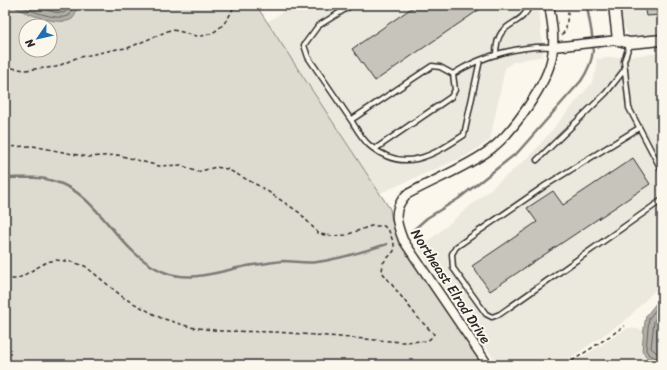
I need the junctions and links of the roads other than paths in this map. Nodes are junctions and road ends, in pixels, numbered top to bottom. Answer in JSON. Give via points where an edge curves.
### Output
{"nodes":[{"id":1,"x":352,"y":5,"type":"edge"},
{"id":2,"x":530,"y":5,"type":"edge"},
{"id":3,"x":550,"y":5,"type":"edge"},
{"id":4,"x":614,"y":5,"type":"edge"},
{"id":5,"x":662,"y":40,"type":"edge"},
{"id":6,"x":613,"y":41,"type":"junction"},
{"id":7,"x":630,"y":42,"type":"junction"},
{"id":8,"x":553,"y":47,"type":"junction"},
{"id":9,"x":496,"y":55,"type":"junction"},
{"id":10,"x":480,"y":60,"type":"junction"},
{"id":11,"x":625,"y":69,"type":"junction"},
{"id":12,"x":453,"y":74,"type":"junction"},
{"id":13,"x":351,"y":120,"type":"junction"},
{"id":14,"x":639,"y":128,"type":"junction"},
{"id":15,"x":375,"y":149,"type":"junction"},
{"id":16,"x":537,"y":160,"type":"dead end"},
{"id":17,"x":662,"y":171,"type":"edge"},
{"id":18,"x":662,"y":200,"type":"edge"},
{"id":19,"x":488,"y":365,"type":"edge"}],
"edges":[{"from":1,"to":13,"type":"lane","via":[[318,26],[304,45],[308,57]]},
{"from":2,"to":9,"type":"lane","via":[[519,19],[501,32],[496,41]]},
{"from":3,"to":8,"type":"street","name":"Northeast Elrod Drive"},
{"from":4,"to":6,"type":"street"},
{"from":5,"to":7,"type":"street"},
{"from":6,"to":7,"type":"street"},
{"from":6,"to":8,"type":"street"},
{"from":7,"to":11,"type":"lane","via":[[624,61]]},
{"from":8,"to":9,"type":"lane","via":[[540,46]]},
{"from":8,"to":19,"type":"street","name":"Northeast Elrod Drive","via":[[552,58],[544,79],[517,122],[502,140],[479,157],[406,195],[396,212],[403,240]]},
{"from":9,"to":10,"type":"lane"},
{"from":10,"to":12,"type":"lane"},
{"from":10,"to":15,"type":"lane","via":[[464,135],[420,160],[409,161],[392,157]]},
{"from":11,"to":14,"type":"lane","via":[[629,108]]},
{"from":11,"to":16,"type":"lane","via":[[606,93]]},
{"from":12,"to":13,"type":"lane","via":[[432,66]]},
{"from":12,"to":15,"type":"lane","via":[[455,90],[451,97]]},
{"from":13,"to":15,"type":"lane","via":[[368,144]]},
{"from":14,"to":17,"type":"lane"},
{"from":14,"to":18,"type":"lane","via":[[546,185],[456,247],[452,254],[453,268],[486,314],[500,314]]}]}
